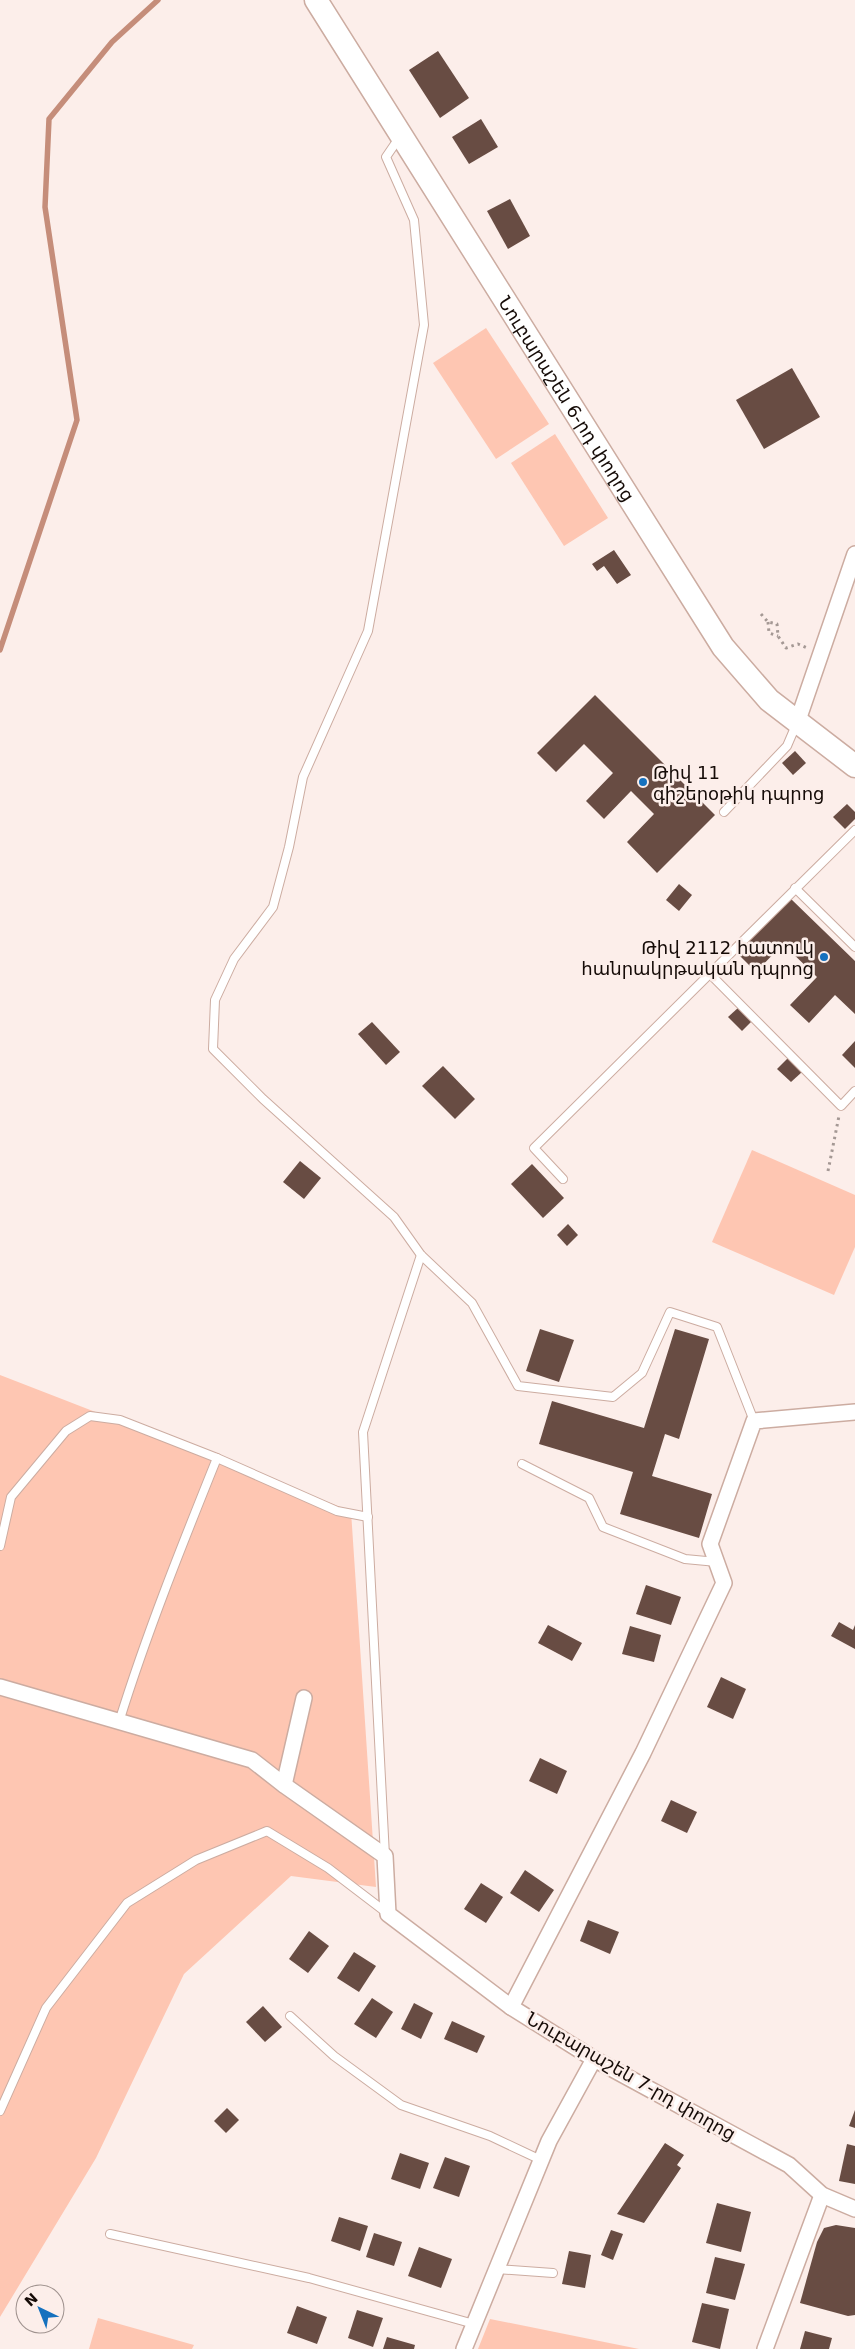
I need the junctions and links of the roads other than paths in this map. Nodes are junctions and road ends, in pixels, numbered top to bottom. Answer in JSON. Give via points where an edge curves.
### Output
{"nodes":[{"id":1,"x":316,"y":0,"type":"edge"},
{"id":2,"x":401,"y":135,"type":"junction"},
{"id":3,"x":855,"y":554,"type":"edge"},
{"id":4,"x":797,"y":723,"type":"junction"},
{"id":5,"x":855,"y":766,"type":"edge"},
{"id":6,"x":724,"y":812,"type":"dead end"},
{"id":7,"x":855,"y":830,"type":"edge"},
{"id":8,"x":795,"y":888,"type":"junction"},
{"id":9,"x":855,"y":947,"type":"edge"},
{"id":10,"x":710,"y":974,"type":"junction"},
{"id":11,"x":855,"y":1091,"type":"edge"},
{"id":12,"x":563,"y":1179,"type":"dead end"},
{"id":13,"x":421,"y":1256,"type":"junction"},
{"id":14,"x":855,"y":1412,"type":"edge"},
{"id":15,"x":754,"y":1421,"type":"junction"},
{"id":16,"x":217,"y":1458,"type":"junction"},
{"id":17,"x":522,"y":1464,"type":"dead end"},
{"id":18,"x":368,"y":1517,"type":"junction"},
{"id":19,"x":0,"y":1546,"type":"edge"},
{"id":20,"x":717,"y":1562,"type":"junction"},
{"id":21,"x":0,"y":1688,"type":"edge"},
{"id":22,"x":304,"y":1698,"type":"dead end"},
{"id":23,"x":119,"y":1722,"type":"junction"},
{"id":24,"x":284,"y":1785,"type":"junction"},
{"id":25,"x":385,"y":1856,"type":"junction"},
{"id":26,"x":388,"y":1914,"type":"junction"},
{"id":27,"x":511,"y":2007,"type":"junction"},
{"id":28,"x":290,"y":2016,"type":"dead end"},
{"id":29,"x":594,"y":2059,"type":"junction"},
{"id":30,"x":0,"y":2111,"type":"edge"},
{"id":31,"x":541,"y":2160,"type":"junction"},
{"id":32,"x":822,"y":2195,"type":"junction"},
{"id":33,"x":855,"y":2209,"type":"edge"},
{"id":34,"x":110,"y":2234,"type":"dead end"},
{"id":35,"x":496,"y":2269,"type":"junction"},
{"id":36,"x":553,"y":2274,"type":"dead end"},
{"id":37,"x":474,"y":2324,"type":"junction"},
{"id":38,"x":464,"y":2349,"type":"edge"},
{"id":39,"x":765,"y":2349,"type":"edge"}],
"edges":[{"from":1,"to":2,"type":"main road","name":"Նուբարաշեն 6-րդ փողոց"},
{"from":2,"to":4,"type":"main road","name":"Նուբարաշեն 6-րդ փողոց","via":[[723,646],[769,700]]},
{"from":2,"to":13,"type":"lane","via":[[386,157],[414,220],[424,325],[368,631],[303,777],[273,906],[234,959],[215,1000],[213,1049],[263,1099],[394,1217]]},
{"from":3,"to":4,"type":"street"},
{"from":4,"to":5,"type":"main road","name":"Նուբարաշեն 6-րդ փողոց"},
{"from":4,"to":6,"type":"lane","via":[[787,746]]},
{"from":7,"to":8,"type":"lane"},
{"from":8,"to":9,"type":"lane"},
{"from":8,"to":10,"type":"lane"},
{"from":10,"to":11,"type":"lane","via":[[841,1106]]},
{"from":10,"to":12,"type":"lane","via":[[534,1148]]},
{"from":13,"to":15,"type":"lane","via":[[472,1303],[518,1386],[613,1397],[642,1373],[670,1312],[717,1327]]},
{"from":13,"to":18,"type":"lane","via":[[363,1432]]},
{"from":14,"to":15,"type":"street"},
{"from":15,"to":20,"type":"street","via":[[710,1544]]},
{"from":16,"to":18,"type":"lane","via":[[337,1511]]},
{"from":16,"to":19,"type":"lane","via":[[120,1420],[90,1416],[66,1430],[11,1497]]},
{"from":16,"to":23,"type":"lane","via":[[173,1566]]},
{"from":17,"to":20,"type":"lane","via":[[589,1498],[604,1527],[685,1559]]},
{"from":18,"to":25,"type":"lane"},
{"from":20,"to":27,"type":"street","via":[[724,1583],[643,1753]]},
{"from":21,"to":23,"type":"street"},
{"from":22,"to":24,"type":"street"},
{"from":23,"to":24,"type":"street","via":[[252,1760]]},
{"from":24,"to":25,"type":"street"},
{"from":25,"to":26,"type":"street"},
{"from":26,"to":27,"type":"street","name":"Նուբարաշեն 7-րդ փողոց"},
{"from":26,"to":30,"type":"lane","via":[[328,1868],[267,1831],[196,1860],[121,1910],[46,2008]]},
{"from":27,"to":29,"type":"street","name":"Նուբարաշեն 7-րդ փողոց"},
{"from":28,"to":31,"type":"lane","via":[[334,2056],[401,2105],[490,2136]]},
{"from":29,"to":31,"type":"street"},
{"from":29,"to":32,"type":"street","name":"Նուբարաշեն 7-րդ փողոց","via":[[789,2165]]},
{"from":31,"to":35,"type":"street"},
{"from":32,"to":33,"type":"street","name":"Նուբարաշեն 7-րդ փողոց"},
{"from":32,"to":39,"type":"street"},
{"from":34,"to":37,"type":"lane","via":[[309,2278]]},
{"from":35,"to":36,"type":"lane"},
{"from":35,"to":37,"type":"street"},
{"from":37,"to":38,"type":"street"}]}
